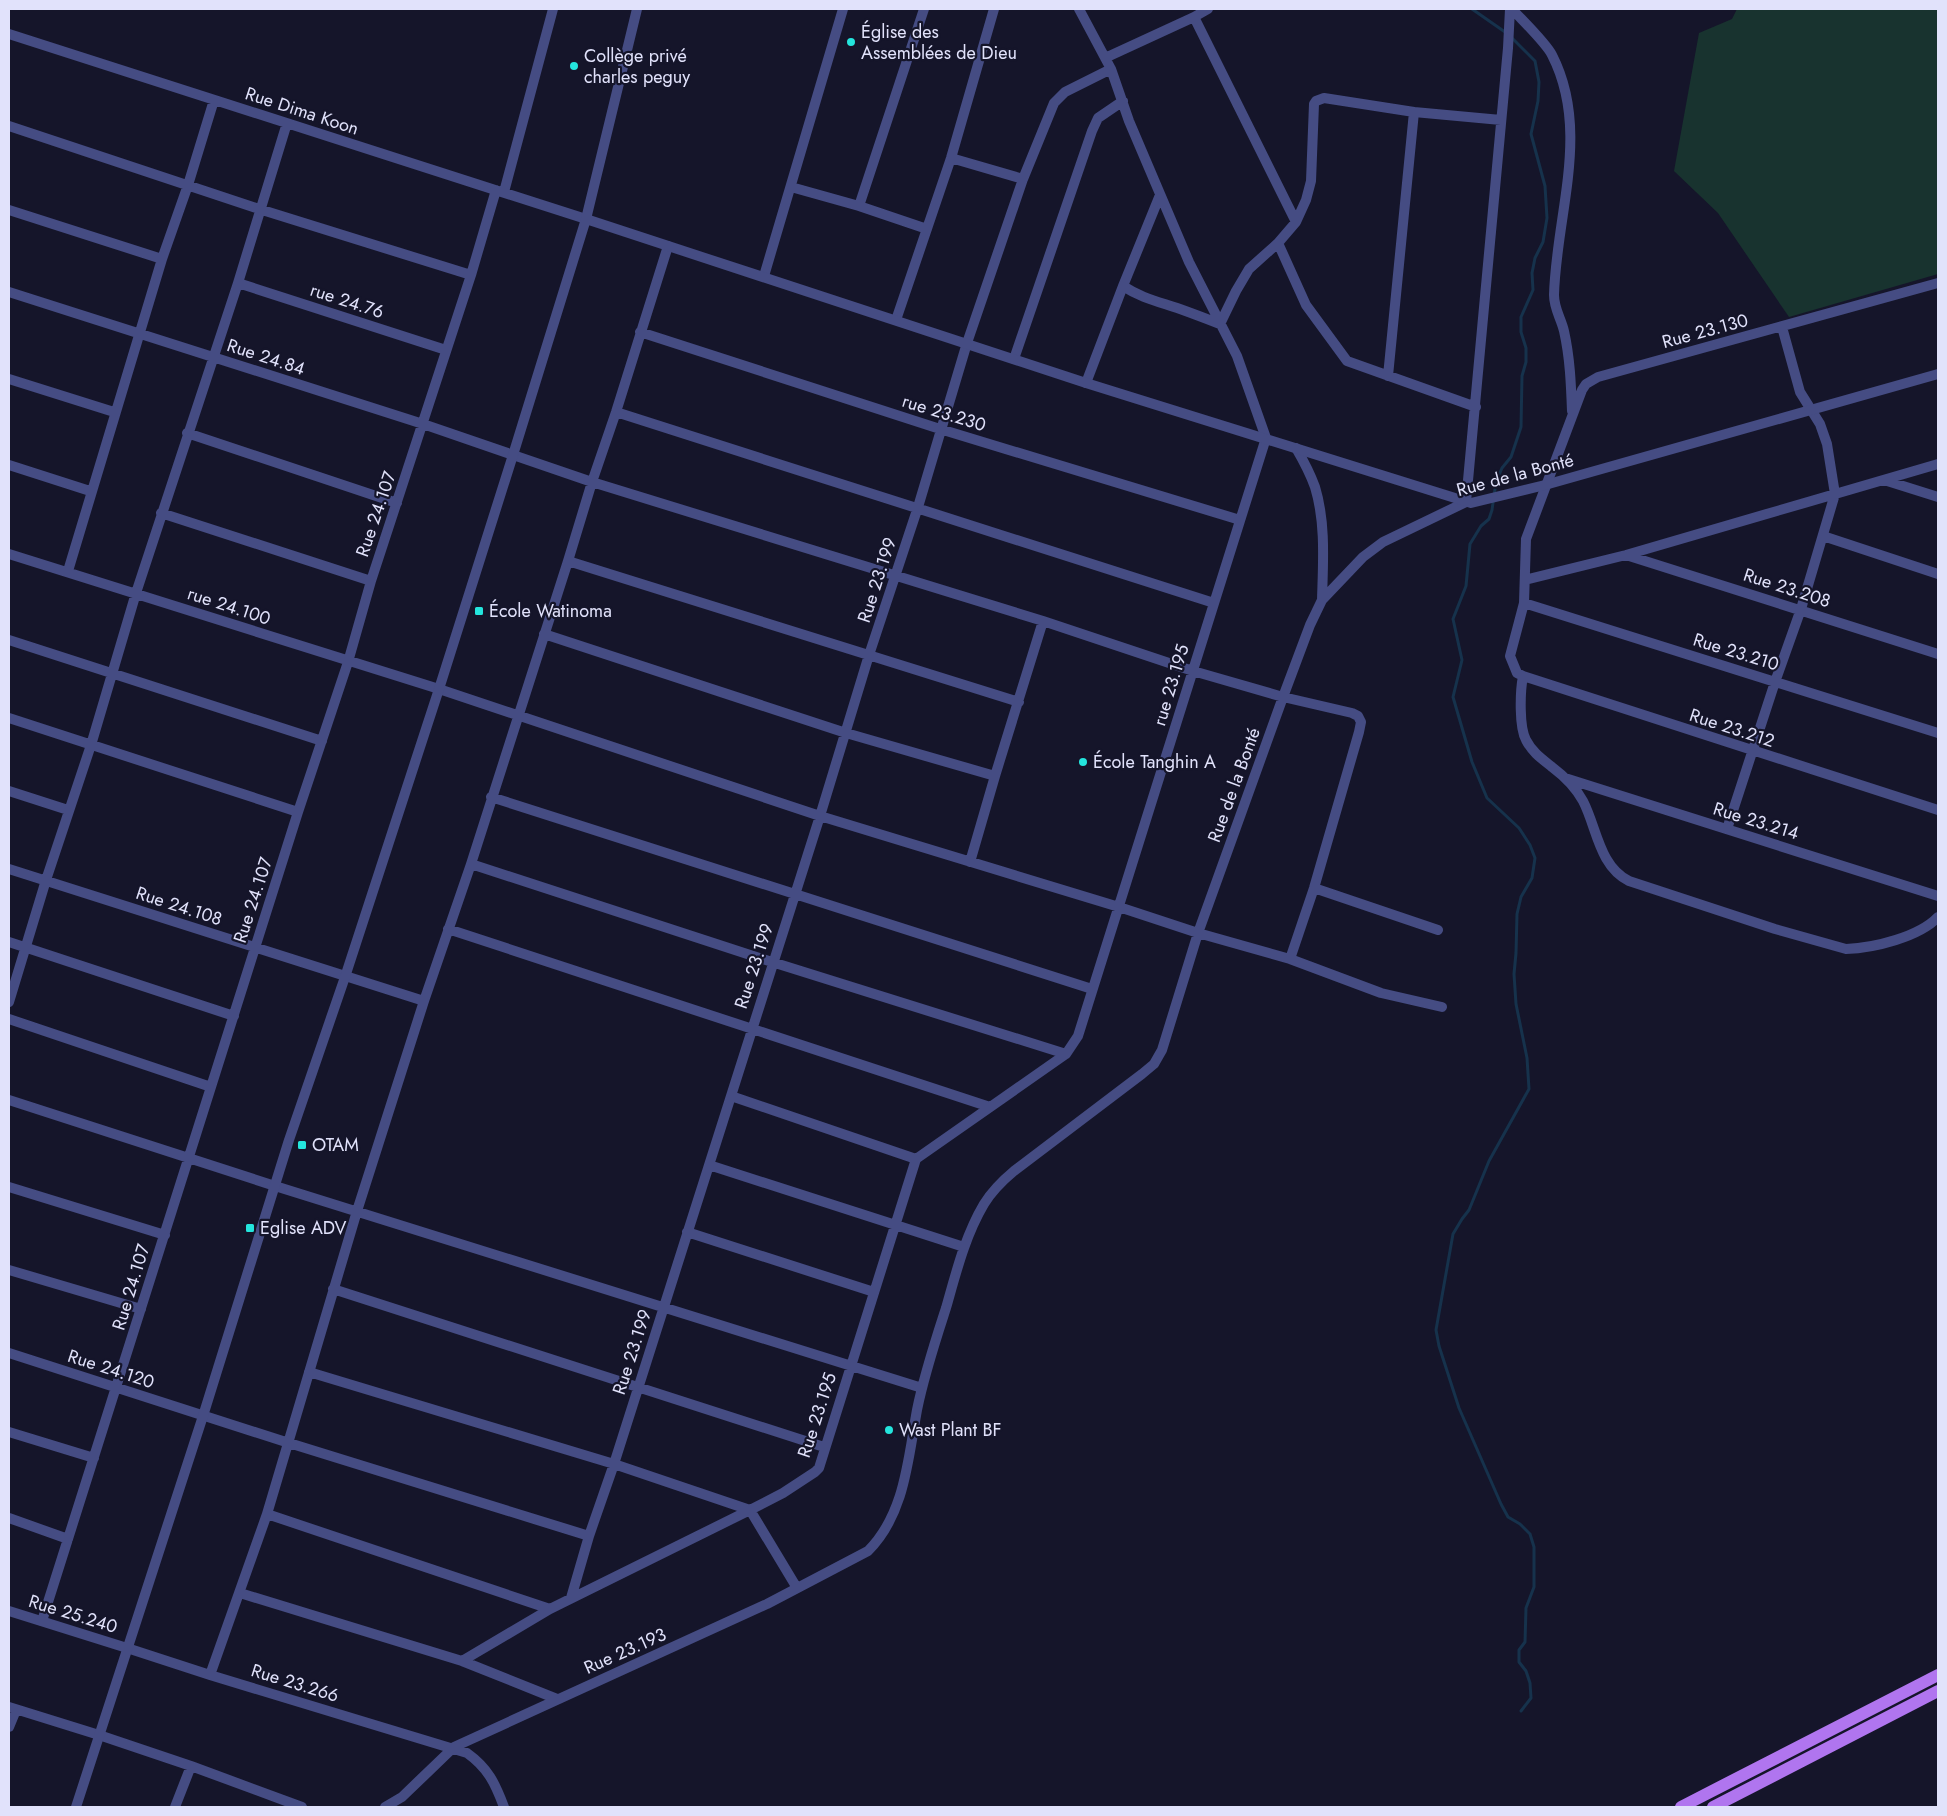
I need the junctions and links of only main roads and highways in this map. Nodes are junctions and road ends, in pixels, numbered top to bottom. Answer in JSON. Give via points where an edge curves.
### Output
{"nodes":[{"id":1,"x":1938,"y":1675,"type":"edge"},
{"id":2,"x":1938,"y":1691,"type":"edge"},
{"id":3,"x":1681,"y":1807,"type":"edge"},
{"id":4,"x":1713,"y":1807,"type":"edge"}],
"edges":[{"from":1,"to":3,"type":"main road"},
{"from":2,"to":4,"type":"main road"}]}
